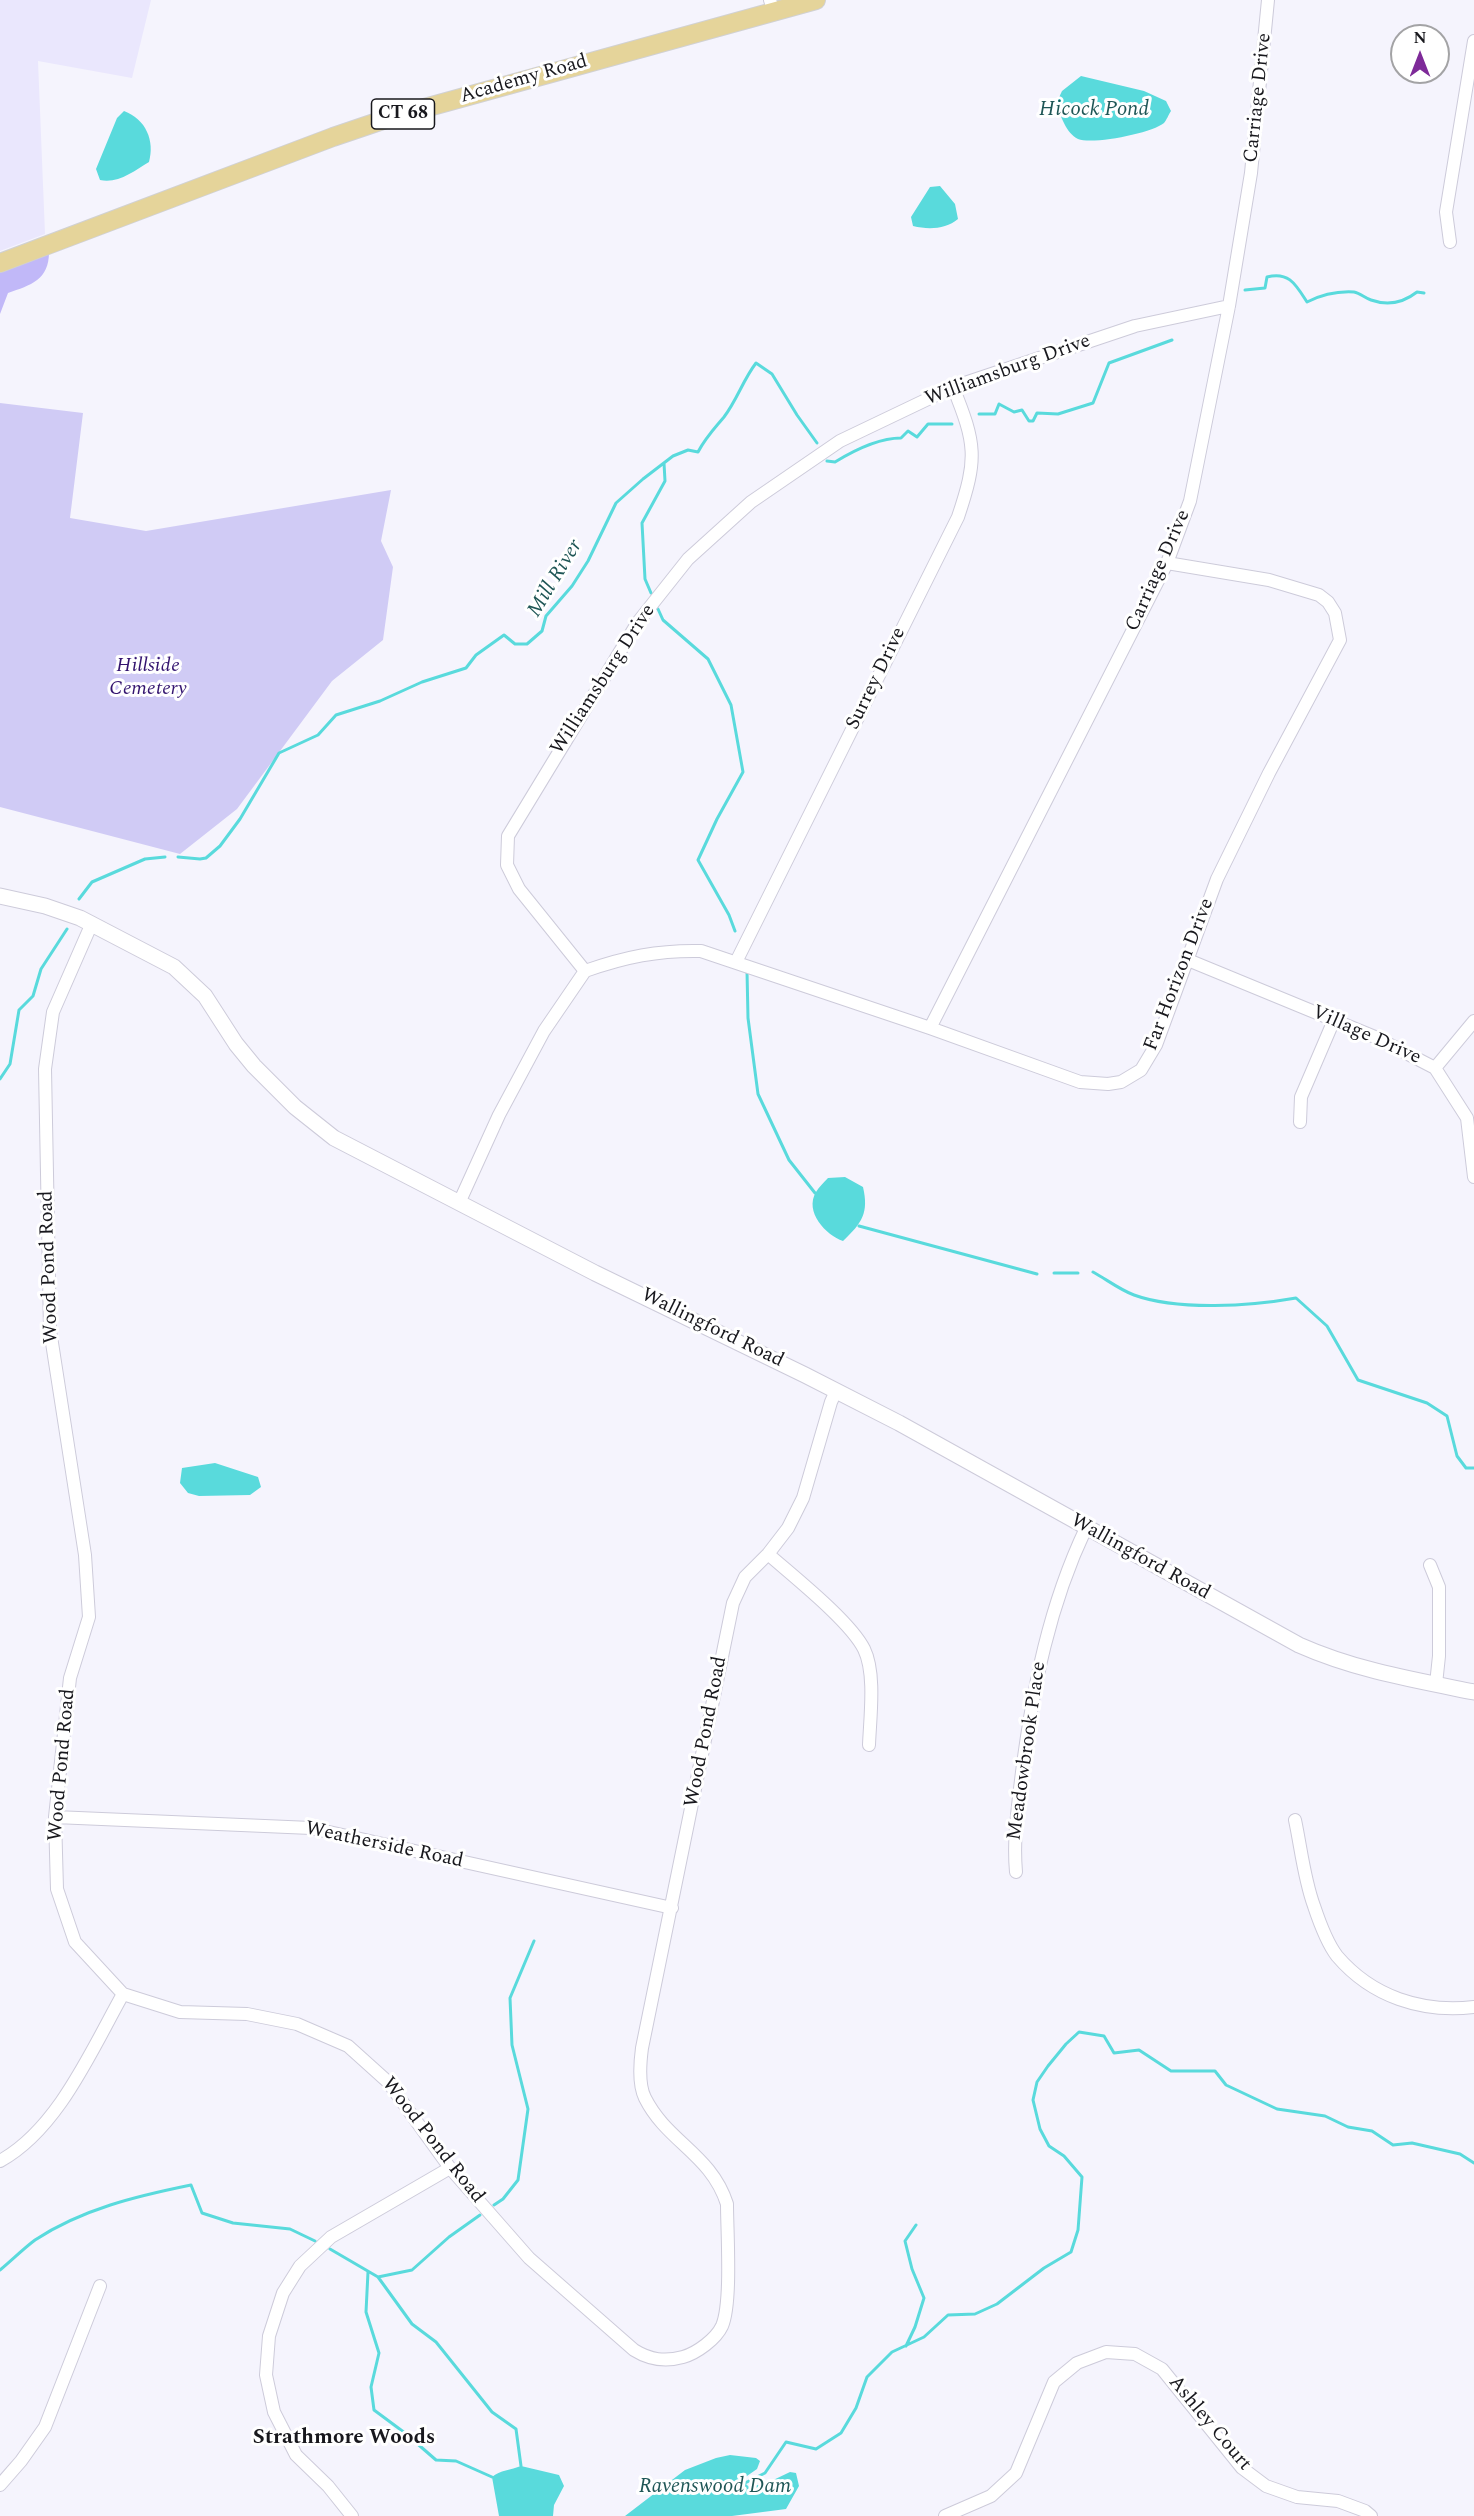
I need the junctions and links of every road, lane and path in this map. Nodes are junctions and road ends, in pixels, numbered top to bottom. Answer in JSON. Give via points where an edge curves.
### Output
{"nodes":[{"id":1,"x":816,"y":0,"type":"edge"},
{"id":2,"x":1268,"y":0,"type":"edge"},
{"id":3,"x":772,"y":6,"type":"edge"},
{"id":4,"x":1474,"y":41,"type":"edge"},
{"id":5,"x":1450,"y":242,"type":"dead end"},
{"id":6,"x":0,"y":262,"type":"edge"},
{"id":7,"x":1229,"y":306,"type":"junction"},
{"id":8,"x":953,"y":387,"type":"junction"},
{"id":9,"x":1167,"y":562,"type":"junction"},
{"id":10,"x":0,"y":896,"type":"edge"},
{"id":11,"x":92,"y":923,"type":"junction"},
{"id":12,"x":1188,"y":960,"type":"junction"},
{"id":13,"x":736,"y":962,"type":"junction"},
{"id":14,"x":585,"y":971,"type":"junction"},
{"id":15,"x":1334,"y":1020,"type":"junction"},
{"id":16,"x":1474,"y":1021,"type":"edge"},
{"id":17,"x":930,"y":1028,"type":"junction"},
{"id":18,"x":1436,"y":1068,"type":"junction"},
{"id":19,"x":1300,"y":1122,"type":"dead end"},
{"id":20,"x":1474,"y":1177,"type":"edge"},
{"id":21,"x":459,"y":1203,"type":"junction"},
{"id":22,"x":836,"y":1391,"type":"junction"},
{"id":23,"x":1086,"y":1528,"type":"junction"},
{"id":24,"x":768,"y":1554,"type":"junction"},
{"id":25,"x":1430,"y":1565,"type":"dead end"},
{"id":26,"x":1436,"y":1684,"type":"junction"},
{"id":27,"x":1474,"y":1692,"type":"edge"},
{"id":28,"x":869,"y":1746,"type":"dead end"},
{"id":29,"x":55,"y":1817,"type":"junction"},
{"id":30,"x":1295,"y":1820,"type":"dead end"},
{"id":31,"x":1016,"y":1872,"type":"dead end"},
{"id":32,"x":672,"y":1908,"type":"junction"},
{"id":33,"x":123,"y":1995,"type":"junction"},
{"id":34,"x":1474,"y":2007,"type":"edge"},
{"id":35,"x":0,"y":2161,"type":"edge"},
{"id":36,"x":450,"y":2168,"type":"junction"},
{"id":37,"x":100,"y":2286,"type":"dead end"},
{"id":38,"x":0,"y":2485,"type":"edge"},
{"id":39,"x":352,"y":2516,"type":"edge"},
{"id":40,"x":945,"y":2516,"type":"edge"},
{"id":41,"x":1371,"y":2516,"type":"edge"}],
"edges":[{"from":1,"to":3,"type":"main road","name":"Academy Road","number":"CT 68"},
{"from":2,"to":7,"type":"street","name":"Carriage Drive","via":[[1251,173]]},
{"from":3,"to":6,"type":"main road","name":"Academy Road","number":"CT 68","via":[[392,117]]},
{"from":4,"to":5,"type":"street","via":[[1446,212]]},
{"from":7,"to":8,"type":"street","name":"Williamsburg Drive","via":[[1135,326]]},
{"from":7,"to":9,"type":"street","name":"Carriage Drive","via":[[1190,501]]},
{"from":8,"to":13,"type":"street","name":"Surrey Drive","via":[[968,424],[974,455],[969,487]]},
{"from":8,"to":14,"type":"street","name":"Williamsburg Drive","via":[[840,441],[752,502],[688,559],[638,622],[508,836],[507,865],[519,889]]},
{"from":9,"to":12,"type":"street","name":"Far Horizon Drive","via":[[1269,580],[1319,595],[1335,613],[1340,640],[1217,879]]},
{"from":9,"to":17,"type":"street","name":"Carriage Drive"},
{"from":10,"to":11,"type":"street","name":"Wallingford Road","via":[[45,906]]},
{"from":11,"to":21,"type":"street","name":"Wallingford Road","via":[[158,957],[190,979],[254,1066],[322,1130]]},
{"from":11,"to":29,"type":"street","name":"Wood Pond Road","via":[[53,1012],[45,1069],[50,1330],[85,1555],[90,1617],[70,1678]]},
{"from":12,"to":15,"type":"street","name":"Village Drive"},
{"from":12,"to":17,"type":"street","name":"Far Horizon Drive","via":[[1156,1045],[1141,1070],[1121,1082],[1102,1086],[1080,1082]]},
{"from":13,"to":14,"type":"street","name":"Far Horizon Drive","via":[[700,951],[669,950],[623,958]]},
{"from":13,"to":17,"type":"street","name":"Far Horizon Drive"},
{"from":14,"to":21,"type":"street","via":[[544,1030]]},
{"from":15,"to":18,"type":"street","name":"Village Drive"},
{"from":15,"to":19,"type":"street","via":[[1301,1097]]},
{"from":16,"to":18,"type":"street"},
{"from":18,"to":20,"type":"street","name":"Village Drive","via":[[1467,1118]]},
{"from":21,"to":22,"type":"street","name":"Wallingford Road"},
{"from":22,"to":23,"type":"street","name":"Wallingford Road"},
{"from":22,"to":24,"type":"street","name":"Wood Pond Road","via":[[803,1498]]},
{"from":23,"to":26,"type":"street","name":"Wallingford Road","via":[[1310,1650],[1375,1671]]},
{"from":23,"to":31,"type":"street","name":"Meadowbrook Place","via":[[1060,1585],[1035,1682],[1013,1844]]},
{"from":24,"to":28,"type":"street","via":[[846,1626],[864,1649],[870,1674]]},
{"from":24,"to":32,"type":"street","name":"Wood Pond Road","via":[[746,1577],[733,1603]]},
{"from":25,"to":26,"type":"street","via":[[1439,1587]]},
{"from":26,"to":27,"type":"street","name":"Wallingford Road"},
{"from":29,"to":32,"type":"street","name":"Weatherside Road","via":[[311,1828]]},
{"from":29,"to":33,"type":"street","name":"Wood Pond Road","via":[[57,1889],[75,1942]]},
{"from":30,"to":34,"type":"street","via":[[1313,1905],[1336,1954],[1359,1977],[1386,1995],[1437,2008]]},
{"from":32,"to":36,"type":"street","name":"Wood Pond Road","via":[[642,2048],[641,2078],[644,2097],[662,2123],[704,2162],[727,2204],[726,2304],[717,2333],[702,2348],[676,2359],[654,2359],[634,2350],[529,2258]]},
{"from":33,"to":35,"type":"street","via":[[48,2122]]},
{"from":33,"to":36,"type":"street","name":"Wood Pond Road","via":[[180,2012],[247,2014],[297,2024],[348,2046],[388,2082]]},
{"from":36,"to":39,"type":"street","via":[[332,2237],[300,2266],[283,2293],[268,2336],[266,2375],[274,2412],[296,2456]]},
{"from":37,"to":38,"type":"street","via":[[45,2427]]},
{"from":40,"to":41,"type":"street","name":"Ashley Court","via":[[991,2496],[1016,2473],[1054,2382],[1077,2362],[1106,2352],[1135,2354],[1162,2368],[1242,2468],[1266,2486],[1297,2497],[1338,2501]]}]}
